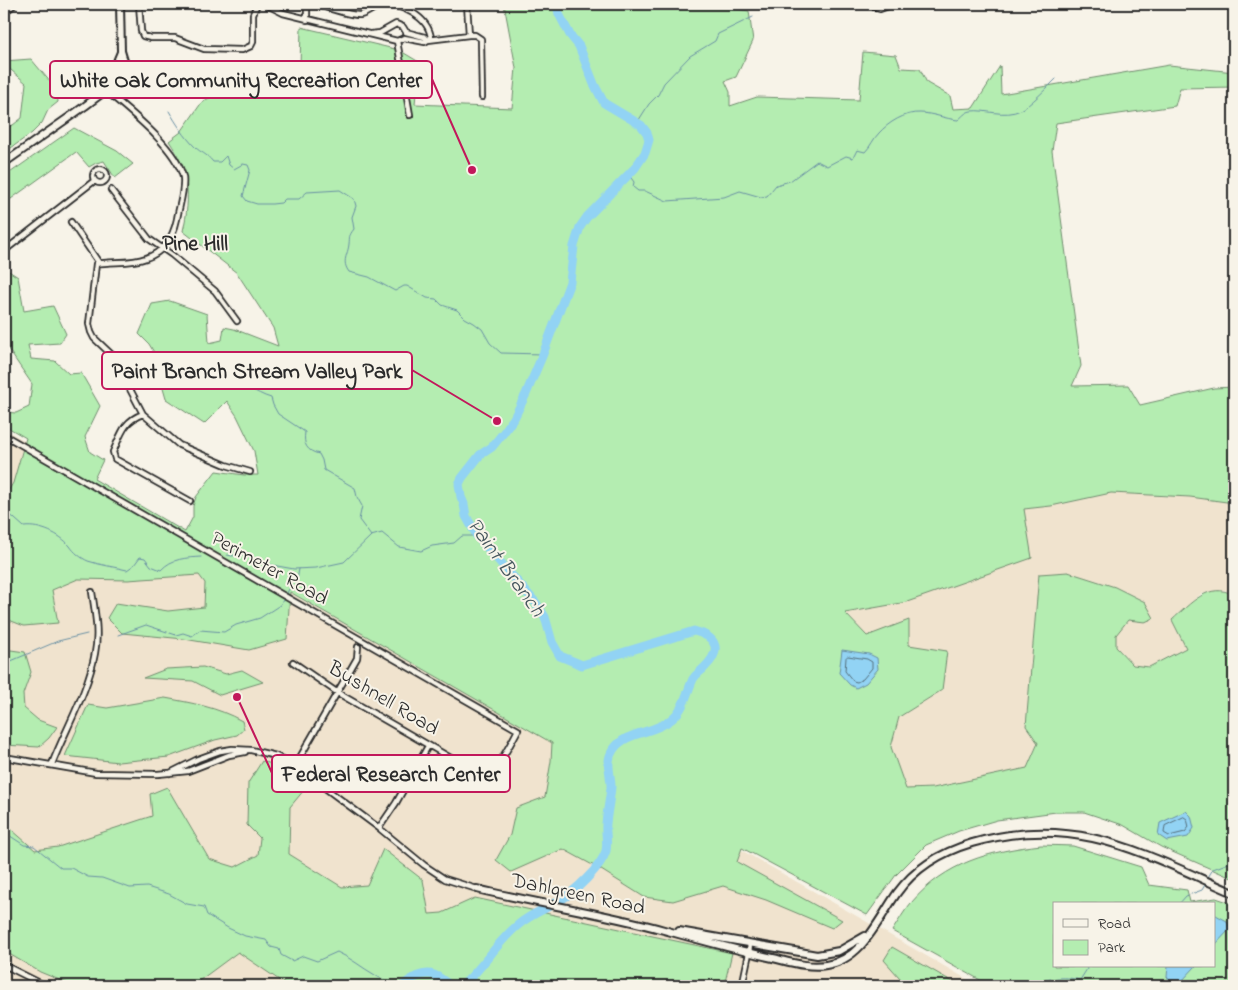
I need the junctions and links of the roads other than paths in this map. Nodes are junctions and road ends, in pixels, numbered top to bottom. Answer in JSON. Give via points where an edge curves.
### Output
{"nodes":[{"id":1,"x":15,"y":4,"type":"edge"},
{"id":2,"x":120,"y":4,"type":"edge"},
{"id":3,"x":139,"y":4,"type":"edge"},
{"id":4,"x":257,"y":4,"type":"edge"},
{"id":5,"x":265,"y":4,"type":"edge"},
{"id":6,"x":307,"y":4,"type":"edge"},
{"id":7,"x":315,"y":4,"type":"edge"},
{"id":8,"x":467,"y":4,"type":"edge"},
{"id":9,"x":869,"y":4,"type":"edge"},
{"id":10,"x":894,"y":4,"type":"edge"},
{"id":11,"x":4,"y":13,"type":"edge"},
{"id":12,"x":307,"y":20,"type":"junction"},
{"id":13,"x":406,"y":32,"type":"junction"},
{"id":14,"x":368,"y":35,"type":"junction"},
{"id":15,"x":468,"y":35,"type":"junction"},
{"id":16,"x":404,"y":38,"type":"junction"},
{"id":17,"x":430,"y":40,"type":"junction"},
{"id":18,"x":398,"y":41,"type":"junction"},
{"id":19,"x":105,"y":90,"type":"junction"},
{"id":20,"x":482,"y":97,"type":"dead end"},
{"id":21,"x":410,"y":115,"type":"dead end"},
{"id":22,"x":4,"y":162,"type":"edge"},
{"id":23,"x":94,"y":180,"type":"dead end"},
{"id":24,"x":111,"y":190,"type":"dead end"},
{"id":25,"x":71,"y":222,"type":"dead end"},
{"id":26,"x":162,"y":250,"type":"junction"},
{"id":27,"x":4,"y":251,"type":"edge"},
{"id":28,"x":98,"y":263,"type":"junction"},
{"id":29,"x":237,"y":321,"type":"dead end"},
{"id":30,"x":143,"y":414,"type":"junction"},
{"id":31,"x":4,"y":435,"type":"edge"},
{"id":32,"x":250,"y":472,"type":"dead end"},
{"id":33,"x":190,"y":501,"type":"dead end"},
{"id":34,"x":92,"y":592,"type":"dead end"},
{"id":35,"x":358,"y":647,"type":"dead end"},
{"id":36,"x":293,"y":662,"type":"dead end"},
{"id":37,"x":338,"y":693,"type":"junction"},
{"id":38,"x":518,"y":730,"type":"joint"},
{"id":39,"x":428,"y":746,"type":"junction"},
{"id":40,"x":4,"y":757,"type":"edge"},
{"id":41,"x":52,"y":764,"type":"junction"},
{"id":42,"x":296,"y":766,"type":"junction"},
{"id":43,"x":379,"y":828,"type":"junction"},
{"id":44,"x":477,"y":889,"type":"joint"},
{"id":45,"x":1234,"y":893,"type":"edge"},
{"id":46,"x":663,"y":930,"type":"junction"},
{"id":47,"x":872,"y":930,"type":"junction"},
{"id":48,"x":750,"y":942,"type":"junction"},
{"id":49,"x":749,"y":953,"type":"junction"},
{"id":50,"x":4,"y":965,"type":"edge"},
{"id":51,"x":46,"y":986,"type":"edge"},
{"id":52,"x":742,"y":986,"type":"edge"}],
"edges":[{"from":1,"to":11,"type":"street"},
{"from":2,"to":19,"type":"street","via":[[124,61],[116,81]]},
{"from":3,"to":4,"type":"street","via":[[143,36],[175,38],[204,49],[242,50],[253,42],[253,14]]},
{"from":5,"to":12,"type":"street"},
{"from":6,"to":12,"type":"street"},
{"from":7,"to":17,"type":"street","via":[[359,15],[378,7],[408,10],[426,22],[431,31]]},
{"from":8,"to":15,"type":"street"},
{"from":9,"to":10,"type":"street","via":[[880,9]]},
{"from":12,"to":14,"type":"street"},
{"from":13,"to":14,"type":"street","via":[[396,24],[380,33]]},
{"from":13,"to":16,"type":"street"},
{"from":13,"to":17,"type":"street"},
{"from":14,"to":18,"type":"street"},
{"from":15,"to":17,"type":"street"},
{"from":15,"to":20,"type":"street","via":[[481,39]]},
{"from":16,"to":17,"type":"street"},
{"from":16,"to":18,"type":"street"},
{"from":18,"to":21,"type":"street"},
{"from":19,"to":22,"type":"street"},
{"from":19,"to":26,"type":"street","via":[[156,136],[176,162],[183,178],[174,232]]},
{"from":23,"to":27,"type":"street"},
{"from":24,"to":26,"type":"street","via":[[149,239]]},
{"from":25,"to":28,"type":"street"},
{"from":26,"to":28,"type":"street","via":[[144,259]]},
{"from":26,"to":29,"type":"street","via":[[215,291]]},
{"from":28,"to":30,"type":"street","via":[[91,332],[112,355]]},
{"from":30,"to":32,"type":"street","via":[[179,445]]},
{"from":30,"to":33,"type":"street","via":[[128,421],[113,452],[115,459]]},
{"from":31,"to":38,"type":"street","name":"Perimeter Road"},
{"from":34,"to":41,"type":"street","via":[[96,651],[89,678]]},
{"from":35,"to":37,"type":"street","via":[[357,658]]},
{"from":36,"to":37,"type":"street","name":"Bushnell Road"},
{"from":37,"to":39,"type":"street","name":"Bushnell Road"},
{"from":37,"to":42,"type":"street"},
{"from":38,"to":39,"type":"street","name":"Bushnell Road","via":[[488,775],[482,776]]},
{"from":39,"to":43,"type":"street"},
{"from":40,"to":41,"type":"street"},
{"from":41,"to":42,"type":"street","via":[[96,772],[170,773],[188,771],[251,750],[276,756]]},
{"from":42,"to":43,"type":"street"},
{"from":43,"to":44,"type":"street","via":[[445,879]]},
{"from":44,"to":46,"type":"street","name":"Dahlgreen Road"},
{"from":45,"to":47,"type":"street","name":"Dahlgreen Road","via":[[1133,850],[1084,835],[1045,832],[1001,836],[964,846],[933,860],[912,875]]},
{"from":46,"to":48,"type":"street","name":"Dahlgreen Road"},
{"from":46,"to":49,"type":"street","name":"Dahlgreen Road"},
{"from":47,"to":48,"type":"street","name":"Dahlgreen Road","via":[[847,947],[827,954],[804,953]]},
{"from":47,"to":49,"type":"street","name":"Dahlgreen Road","via":[[852,954],[828,965],[797,964]]},
{"from":48,"to":49,"type":"street"},
{"from":49,"to":52,"type":"street"},
{"from":50,"to":51,"type":"street"}]}
